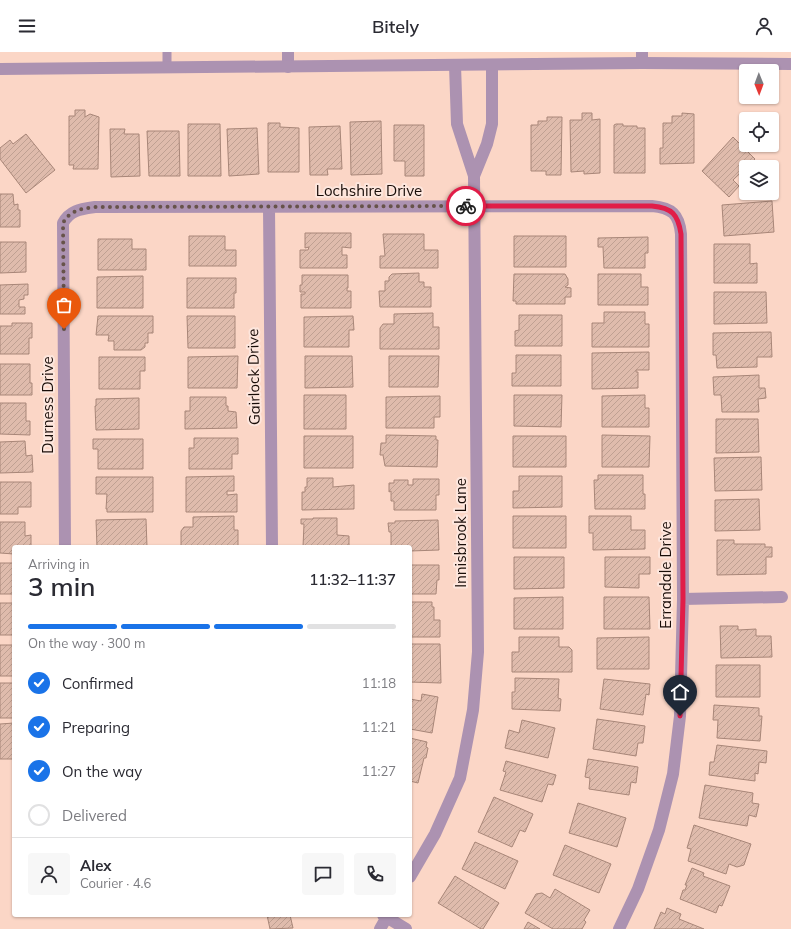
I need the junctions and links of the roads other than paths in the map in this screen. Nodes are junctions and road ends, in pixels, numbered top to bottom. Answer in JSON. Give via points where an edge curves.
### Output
{"nodes":[{"id":1,"x":167,"y":52,"type":"edge"},
{"id":2,"x":288,"y":52,"type":"edge"},
{"id":3,"x":642,"y":58,"type":"edge"},
{"id":4,"x":791,"y":64,"type":"edge"},
{"id":5,"x":455,"y":65,"type":"junction"},
{"id":6,"x":492,"y":65,"type":"junction"},
{"id":7,"x":288,"y":67,"type":"junction"},
{"id":8,"x":167,"y":68,"type":"junction"},
{"id":9,"x":0,"y":69,"type":"edge"},
{"id":10,"x":474,"y":176,"type":"junction"},
{"id":11,"x":474,"y":206,"type":"junction"},
{"id":12,"x":269,"y":207,"type":"junction"},
{"id":13,"x":672,"y":212,"type":"joint"},
{"id":14,"x":67,"y":216,"type":"joint"},
{"id":15,"x":65,"y":545,"type":"edge"},
{"id":16,"x":272,"y":545,"type":"edge"},
{"id":17,"x":782,"y":597,"type":"dead end"},
{"id":18,"x":683,"y":599,"type":"junction"},
{"id":19,"x":412,"y":874,"type":"edge"},
{"id":20,"x":386,"y":917,"type":"edge"},
{"id":21,"x":388,"y":917,"type":"edge"},
{"id":22,"x":380,"y":929,"type":"edge"},
{"id":23,"x":406,"y":929,"type":"edge"},
{"id":24,"x":619,"y":929,"type":"edge"}],
"edges":[{"from":1,"to":8,"type":"lane"},
{"from":2,"to":7,"type":"street"},
{"from":3,"to":4,"type":"street"},
{"from":3,"to":6,"type":"street"},
{"from":5,"to":6,"type":"street"},
{"from":5,"to":7,"type":"street"},
{"from":5,"to":10,"type":"street","name":"Innisbrook Lane","via":[[457,124]]},
{"from":6,"to":10,"type":"street","name":"Innisbrook Lane","via":[[492,124]]},
{"from":7,"to":8,"type":"street"},
{"from":8,"to":9,"type":"street"},
{"from":10,"to":11,"type":"street","name":"Innisbrook Lane"},
{"from":11,"to":12,"type":"street","name":"Lochshire Drive"},
{"from":11,"to":13,"type":"street","name":"Lochshire Drive","via":[[652,206]]},
{"from":11,"to":19,"type":"street","name":"Innisbrook Lane","via":[[478,652],[473,710],[460,778],[435,834]]},
{"from":12,"to":14,"type":"street","name":"Lochshire Drive","via":[[95,207],[76,210]]},
{"from":12,"to":16,"type":"street","name":"Gairlock Drive"},
{"from":13,"to":18,"type":"street","name":"Errandale Drive","via":[[679,222],[681,234]]},
{"from":14,"to":15,"type":"street","name":"Durness Drive","via":[[63,223]]},
{"from":17,"to":18,"type":"street"},
{"from":18,"to":24,"type":"street","name":"Errandale Drive","via":[[680,716],[674,774],[638,889]]},
{"from":20,"to":22,"type":"street"},
{"from":21,"to":23,"type":"street"}]}
